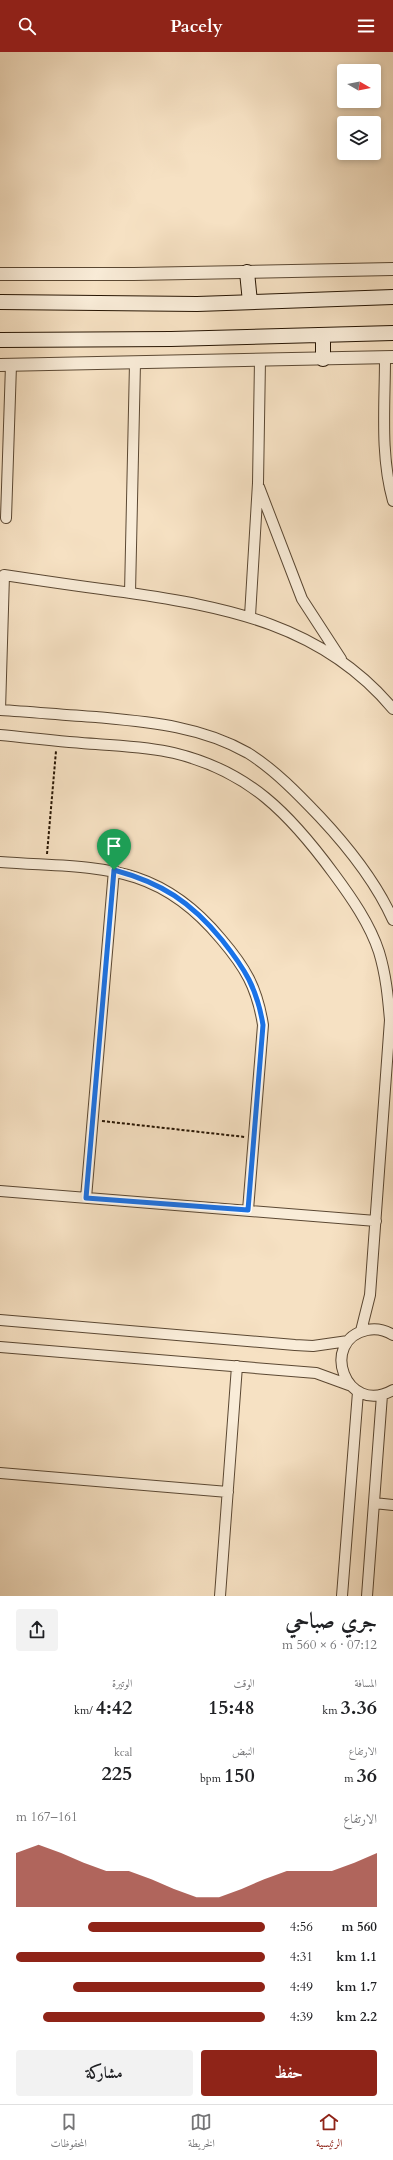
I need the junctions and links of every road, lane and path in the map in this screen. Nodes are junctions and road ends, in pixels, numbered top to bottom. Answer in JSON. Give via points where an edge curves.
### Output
{"nodes":[{"id":1,"x":393,"y":269,"type":"edge"},
{"id":2,"x":247,"y":272,"type":"junction"},
{"id":3,"x":0,"y":274,"type":"edge"},
{"id":4,"x":393,"y":297,"type":"edge"},
{"id":5,"x":0,"y":302,"type":"edge"},
{"id":6,"x":250,"y":302,"type":"junction"},
{"id":7,"x":393,"y":332,"type":"edge"},
{"id":8,"x":322,"y":334,"type":"junction"},
{"id":9,"x":0,"y":340,"type":"edge"},
{"id":10,"x":389,"y":358,"type":"edge"},
{"id":11,"x":323,"y":359,"type":"junction"},
{"id":12,"x":260,"y":360,"type":"junction"},
{"id":13,"x":135,"y":363,"type":"junction"},
{"id":14,"x":5,"y":365,"type":"edge"},
{"id":15,"x":258,"y":483,"type":"junction"},
{"id":16,"x":393,"y":501,"type":"edge"},
{"id":17,"x":6,"y":518,"type":"dead end"},
{"id":18,"x":130,"y":593,"type":"junction"},
{"id":19,"x":250,"y":616,"type":"junction"},
{"id":20,"x":345,"y":664,"type":"junction"},
{"id":21,"x":393,"y":709,"type":"edge"},
{"id":22,"x":0,"y":710,"type":"edge"},
{"id":23,"x":0,"y":735,"type":"edge"},
{"id":24,"x":57,"y":741,"type":"junction"},
{"id":25,"x":0,"y":862,"type":"edge"},
{"id":26,"x":46,"y":866,"type":"junction"},
{"id":27,"x":114,"y":870,"type":"junction"},
{"id":28,"x":393,"y":920,"type":"edge"},
{"id":29,"x":93,"y":1120,"type":"junction"},
{"id":30,"x":254,"y":1138,"type":"junction"},
{"id":31,"x":0,"y":1191,"type":"edge"},
{"id":32,"x":86,"y":1198,"type":"junction"},
{"id":33,"x":248,"y":1210,"type":"junction"},
{"id":34,"x":376,"y":1221,"type":"junction"},
{"id":35,"x":0,"y":1320,"type":"edge"},
{"id":36,"x":361,"y":1331,"type":"junction"},
{"id":37,"x":393,"y":1335,"type":"edge"},
{"id":38,"x":348,"y":1341,"type":"junction"},
{"id":39,"x":0,"y":1347,"type":"edge"},
{"id":40,"x":237,"y":1366,"type":"junction"},
{"id":41,"x":349,"y":1385,"type":"junction"},
{"id":42,"x":393,"y":1390,"type":"edge"},
{"id":43,"x":358,"y":1392,"type":"junction"},
{"id":44,"x":382,"y":1395,"type":"junction"},
{"id":45,"x":0,"y":1474,"type":"edge"},
{"id":46,"x":228,"y":1492,"type":"junction"},
{"id":47,"x":374,"y":1503,"type":"junction"},
{"id":48,"x":393,"y":1505,"type":"edge"},
{"id":49,"x":220,"y":1596,"type":"edge"},
{"id":50,"x":342,"y":1596,"type":"edge"},
{"id":51,"x":367,"y":1596,"type":"edge"}],
"edges":[{"from":1,"to":2,"type":"street"},
{"from":2,"to":3,"type":"street"},
{"from":2,"to":6,"type":"main road"},
{"from":4,"to":6,"type":"main road"},
{"from":5,"to":6,"type":"main road"},
{"from":7,"to":8,"type":"main road"},
{"from":8,"to":9,"type":"main road","via":[[171,339]]},
{"from":8,"to":11,"type":"main road"},
{"from":10,"to":11,"type":"street"},
{"from":10,"to":16,"type":"street","via":[[384,447]]},
{"from":11,"to":12,"type":"street"},
{"from":12,"to":13,"type":"street"},
{"from":12,"to":15,"type":"street"},
{"from":13,"to":14,"type":"street"},
{"from":13,"to":18,"type":"street"},
{"from":14,"to":17,"type":"street"},
{"from":15,"to":19,"type":"street"},
{"from":15,"to":20,"type":"street","via":[[302,599]]},
{"from":18,"to":19,"type":"street","via":[[204,604]]},
{"from":18,"to":22,"type":"street","via":[[4,575]]},
{"from":19,"to":20,"type":"street","via":[[300,637]]},
{"from":20,"to":21,"type":"street","via":[[361,676]]},
{"from":22,"to":28,"type":"street","via":[[166,724],[224,741],[270,770],[335,832],[372,880]]},
{"from":23,"to":24,"type":"street"},
{"from":24,"to":26,"type":"path"},
{"from":24,"to":34,"type":"street","via":[[174,753],[208,764],[240,779],[270,800],[305,835],[344,888],[363,918],[378,951],[388,985],[390,1020]]},
{"from":25,"to":26,"type":"street"},
{"from":26,"to":27,"type":"street"},
{"from":27,"to":29,"type":"street"},
{"from":27,"to":30,"type":"street","via":[[154,883],[190,906],[206,920],[238,959],[250,979],[259,1001],[263,1025]]},
{"from":29,"to":30,"type":"path"},
{"from":29,"to":32,"type":"street"},
{"from":30,"to":33,"type":"street"},
{"from":31,"to":32,"type":"street"},
{"from":32,"to":33,"type":"street"},
{"from":33,"to":34,"type":"street"},
{"from":34,"to":36,"type":"street","via":[[370,1295]]},
{"from":35,"to":38,"type":"street","via":[[295,1345],[313,1346]]},
{"from":36,"to":37,"type":"street","via":[[374,1329],[387,1331]]},
{"from":36,"to":38,"type":"street"},
{"from":38,"to":41,"type":"street","via":[[342,1352],[341,1363],[343,1375]]},
{"from":39,"to":40,"type":"street"},
{"from":40,"to":41,"type":"street","via":[[316,1373]]},
{"from":40,"to":46,"type":"street"},
{"from":41,"to":43,"type":"street"},
{"from":42,"to":44,"type":"street"},
{"from":43,"to":44,"type":"street","via":[[370,1396]]},
{"from":43,"to":50,"type":"street"},
{"from":44,"to":47,"type":"street"},
{"from":45,"to":46,"type":"street"},
{"from":46,"to":49,"type":"street"},
{"from":47,"to":48,"type":"street"},
{"from":47,"to":51,"type":"street"}]}
